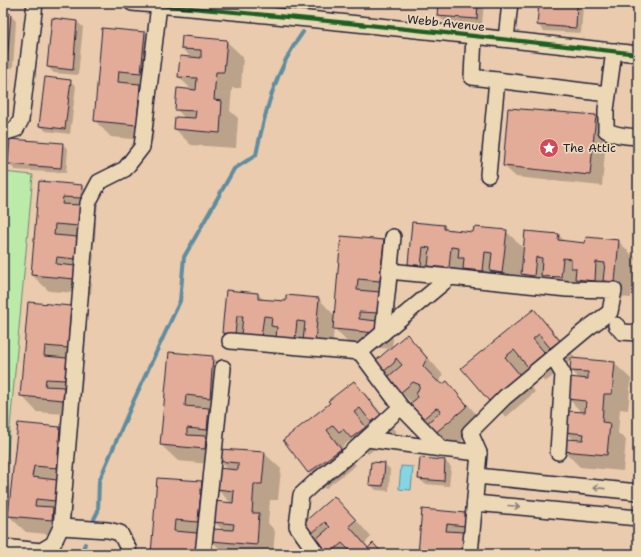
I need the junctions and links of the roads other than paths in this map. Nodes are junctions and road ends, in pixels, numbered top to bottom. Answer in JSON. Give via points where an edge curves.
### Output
{"nodes":[{"id":1,"x":35,"y":3,"type":"edge"},
{"id":2,"x":132,"y":3,"type":"edge"},
{"id":3,"x":510,"y":3,"type":"edge"},
{"id":4,"x":159,"y":5,"type":"junction"},
{"id":5,"x":474,"y":36,"type":"junction"},
{"id":6,"x":506,"y":39,"type":"junction"},
{"id":7,"x":614,"y":51,"type":"junction"},
{"id":8,"x":638,"y":54,"type":"edge"},
{"id":9,"x":497,"y":80,"type":"junction"},
{"id":10,"x":608,"y":94,"type":"junction"},
{"id":11,"x":3,"y":133,"type":"edge"},
{"id":12,"x":638,"y":136,"type":"edge"},
{"id":13,"x":488,"y":175,"type":"dead end"},
{"id":14,"x":393,"y":237,"type":"dead end"},
{"id":15,"x":389,"y":271,"type":"junction"},
{"id":16,"x":450,"y":277,"type":"junction"},
{"id":17,"x":616,"y":325,"type":"dead end"},
{"id":18,"x":383,"y":333,"type":"junction"},
{"id":19,"x":638,"y":333,"type":"edge"},
{"id":20,"x":230,"y":341,"type":"dead end"},
{"id":21,"x":360,"y":352,"type":"junction"},
{"id":22,"x":553,"y":357,"type":"junction"},
{"id":23,"x":223,"y":368,"type":"dead end"},
{"id":24,"x":401,"y":407,"type":"junction"},
{"id":25,"x":367,"y":439,"type":"junction"},
{"id":26,"x":442,"y":448,"type":"junction"},
{"id":27,"x":558,"y":452,"type":"dead end"},
{"id":28,"x":479,"y":453,"type":"junction"},
{"id":29,"x":477,"y":476,"type":"junction"},
{"id":30,"x":638,"y":492,"type":"edge"},
{"id":31,"x":475,"y":503,"type":"junction"},
{"id":32,"x":638,"y":518,"type":"edge"},
{"id":33,"x":61,"y":527,"type":"junction"},
{"id":34,"x":3,"y":547,"type":"edge"},
{"id":35,"x":129,"y":554,"type":"edge"},
{"id":36,"x":203,"y":554,"type":"edge"},
{"id":37,"x":317,"y":554,"type":"edge"},
{"id":38,"x":470,"y":554,"type":"edge"}],
"edges":[{"from":1,"to":11,"type":"street","via":[[21,120],[16,129]]},
{"from":2,"to":4,"type":"street","name":"Webb Avenue"},
{"from":3,"to":6,"type":"street"},
{"from":4,"to":5,"type":"street","name":"Webb Avenue"},
{"from":4,"to":33,"type":"street","via":[[142,147],[125,169],[99,182],[88,203]]},
{"from":5,"to":6,"type":"street","name":"Webb Avenue"},
{"from":5,"to":9,"type":"street","via":[[472,77]]},
{"from":6,"to":7,"type":"street","name":"Webb Avenue"},
{"from":7,"to":8,"type":"street","name":"Webb Avenue"},
{"from":7,"to":10,"type":"street"},
{"from":9,"to":10,"type":"street"},
{"from":9,"to":13,"type":"street"},
{"from":10,"to":12,"type":"street","via":[[606,130],[611,133]]},
{"from":14,"to":15,"type":"street"},
{"from":15,"to":16,"type":"street"},
{"from":15,"to":18,"type":"street"},
{"from":16,"to":18,"type":"street"},
{"from":16,"to":22,"type":"street","via":[[567,289],[614,290],[610,312]]},
{"from":17,"to":19,"type":"street","via":[[622,332]]},
{"from":18,"to":21,"type":"street"},
{"from":20,"to":21,"type":"street"},
{"from":21,"to":24,"type":"street"},
{"from":22,"to":27,"type":"street","via":[[563,374]]},
{"from":22,"to":28,"type":"street","via":[[505,397],[470,432]]},
{"from":23,"to":36,"type":"street"},
{"from":24,"to":25,"type":"street"},
{"from":24,"to":26,"type":"street"},
{"from":25,"to":26,"type":"street"},
{"from":25,"to":37,"type":"street","via":[[301,495],[297,526]]},
{"from":26,"to":28,"type":"street"},
{"from":28,"to":29,"type":"street"},
{"from":30,"to":29,"type":"street","one_way":true},
{"from":29,"to":31,"type":"street"},
{"from":31,"to":32,"type":"street","one_way":true},
{"from":31,"to":38,"type":"street"},
{"from":33,"to":34,"type":"street","via":[[53,544],[41,551]]},
{"from":33,"to":35,"type":"street","via":[[120,533]]}]}
